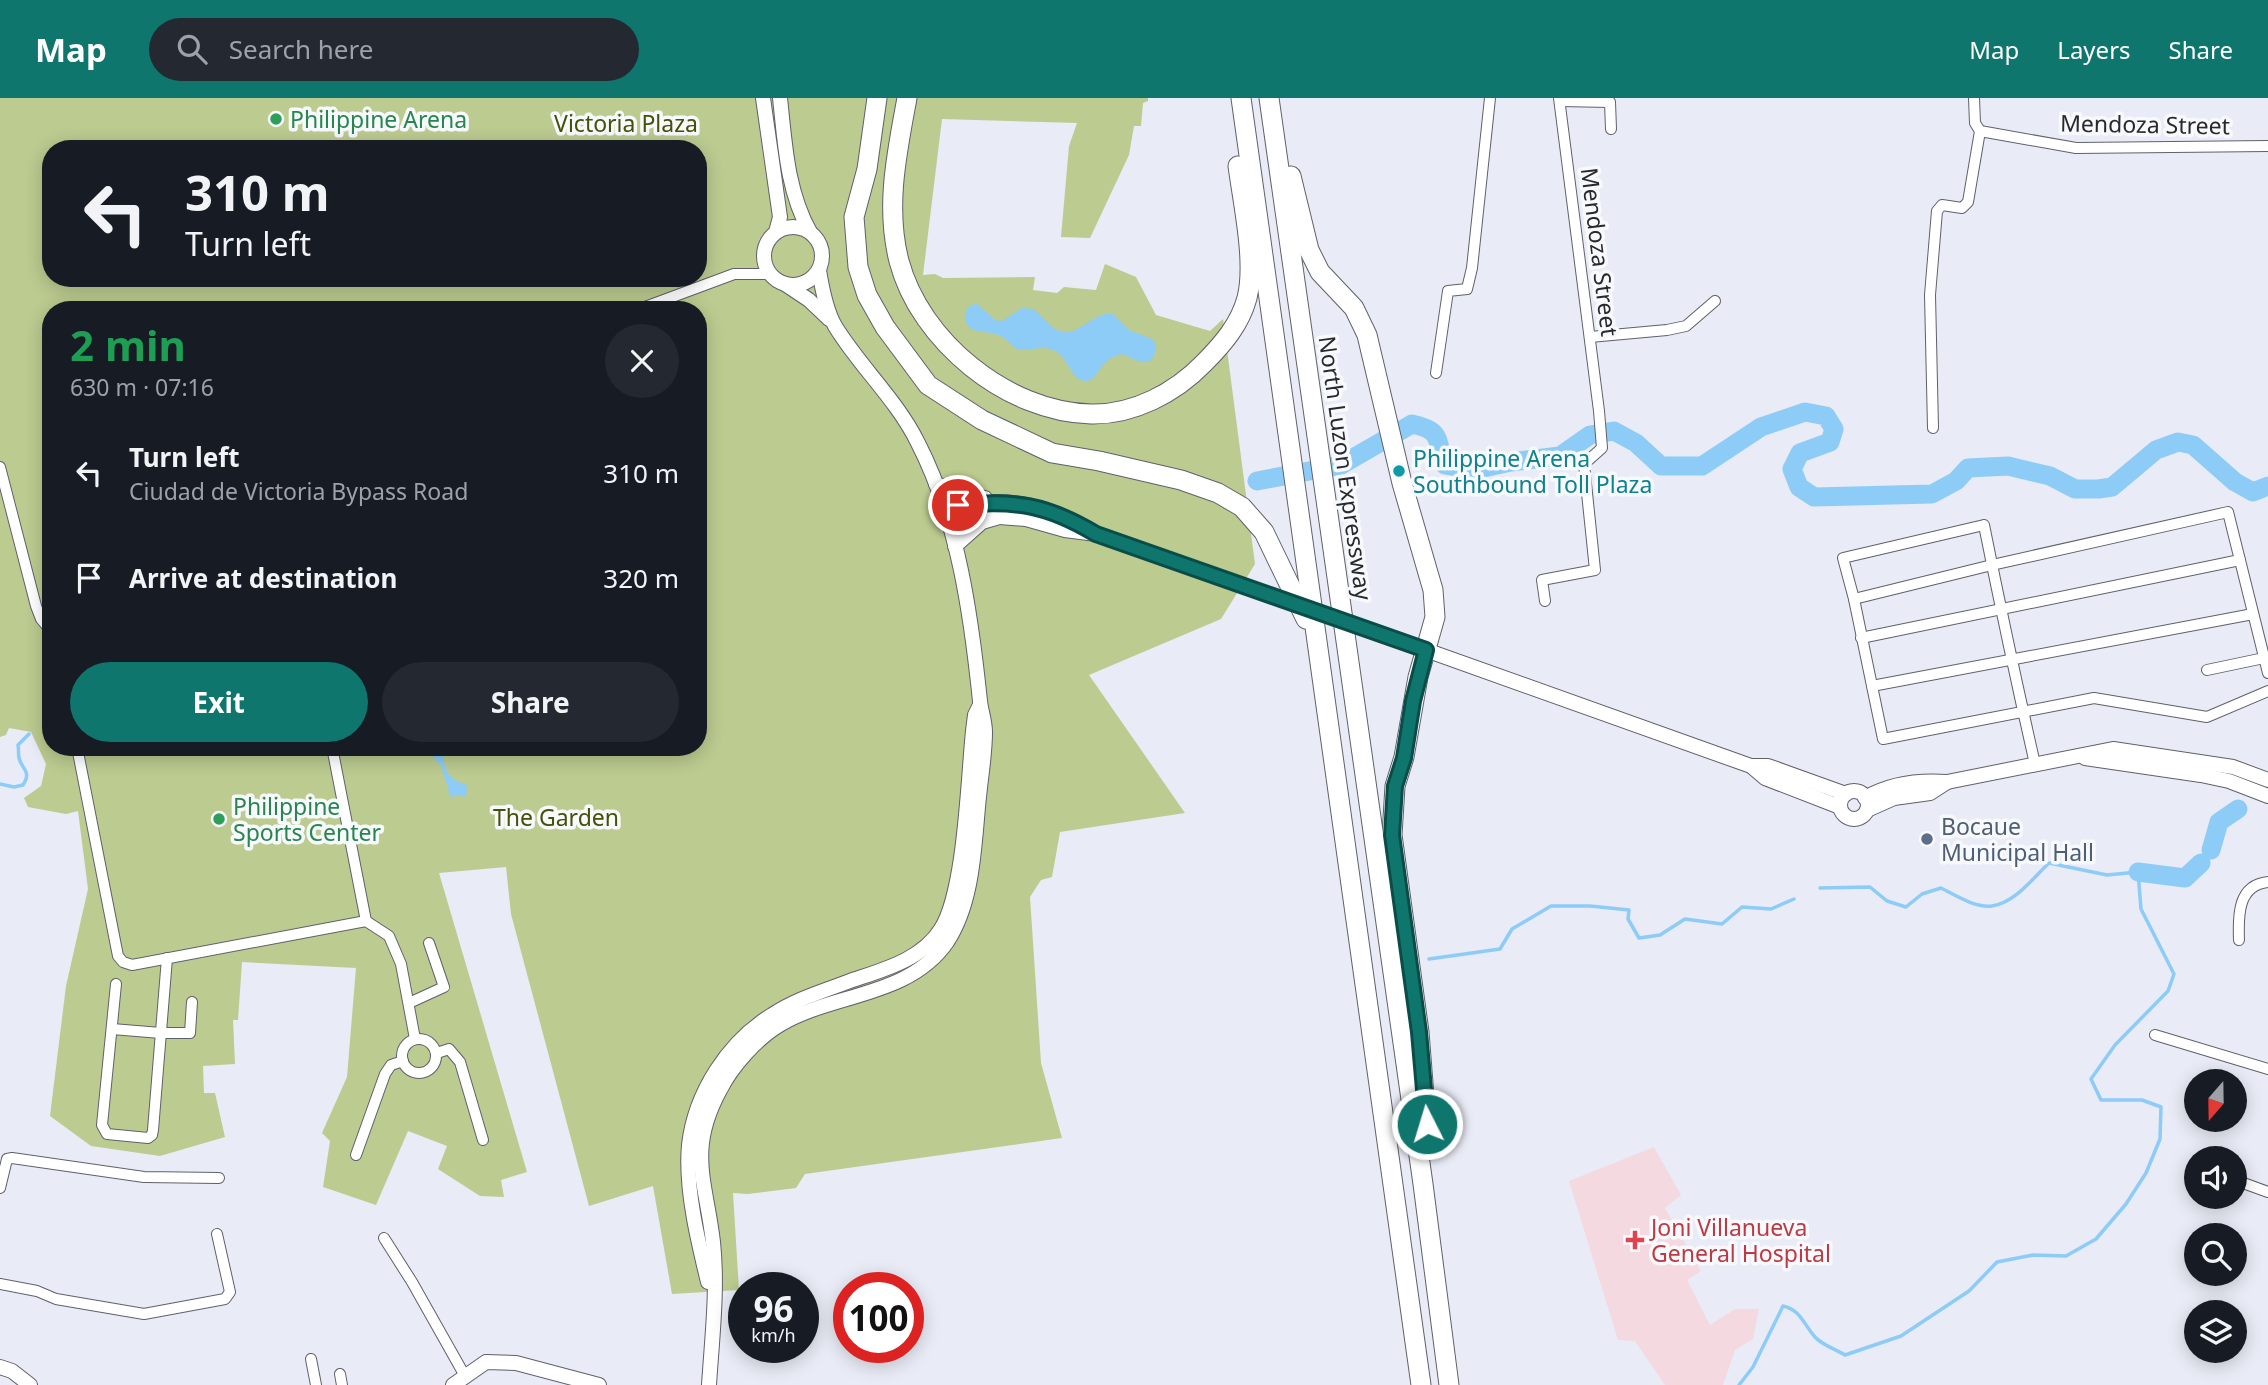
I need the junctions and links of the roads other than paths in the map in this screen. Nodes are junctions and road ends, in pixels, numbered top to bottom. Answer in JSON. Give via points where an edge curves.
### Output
{"nodes":[{"id":1,"x":763,"y":98,"type":"edge"},
{"id":2,"x":780,"y":98,"type":"edge"},
{"id":3,"x":877,"y":98,"type":"edge"},
{"id":4,"x":906,"y":98,"type":"edge"},
{"id":5,"x":1236,"y":98,"type":"edge"},
{"id":6,"x":1241,"y":98,"type":"edge"},
{"id":7,"x":1270,"y":98,"type":"edge"},
{"id":8,"x":1490,"y":98,"type":"edge"},
{"id":9,"x":1974,"y":98,"type":"edge"},
{"id":10,"x":1560,"y":99,"type":"edge"},
{"id":11,"x":1611,"y":129,"type":"dead end"},
{"id":12,"x":1980,"y":131,"type":"junction"},
{"id":13,"x":2268,"y":146,"type":"edge"},
{"id":14,"x":776,"y":232,"type":"junction"},
{"id":15,"x":810,"y":232,"type":"junction"},
{"id":16,"x":819,"y":270,"type":"junction"},
{"id":17,"x":778,"y":279,"type":"junction"},
{"id":18,"x":707,"y":284,"type":"edge"},
{"id":19,"x":699,"y":287,"type":"edge"},
{"id":20,"x":661,"y":301,"type":"edge"},
{"id":21,"x":1715,"y":301,"type":"dead end"},
{"id":22,"x":835,"y":325,"type":"junction"},
{"id":23,"x":1590,"y":337,"type":"junction"},
{"id":24,"x":1436,"y":373,"type":"dead end"},
{"id":25,"x":1933,"y":428,"type":"dead end"},
{"id":26,"x":0,"y":467,"type":"edge"},
{"id":27,"x":936,"y":484,"type":"junction"},
{"id":28,"x":1000,"y":502,"type":"junction"},
{"id":29,"x":946,"y":511,"type":"junction"},
{"id":30,"x":1001,"y":517,"type":"junction"},
{"id":31,"x":1096,"y":534,"type":"junction"},
{"id":32,"x":955,"y":546,"type":"junction"},
{"id":33,"x":2240,"y":560,"type":"junction"},
{"id":34,"x":1992,"y":565,"type":"junction"},
{"id":35,"x":1854,"y":599,"type":"junction"},
{"id":36,"x":1545,"y":601,"type":"dead end"},
{"id":37,"x":2002,"y":609,"type":"junction"},
{"id":38,"x":2253,"y":614,"type":"junction"},
{"id":39,"x":42,"y":620,"type":"edge"},
{"id":40,"x":1861,"y":638,"type":"junction"},
{"id":41,"x":1318,"y":645,"type":"junction"},
{"id":42,"x":1426,"y":650,"type":"junction"},
{"id":43,"x":2264,"y":658,"type":"junction"},
{"id":44,"x":2012,"y":659,"type":"junction"},
{"id":45,"x":2207,"y":670,"type":"dead end"},
{"id":46,"x":2268,"y":673,"type":"edge"},
{"id":47,"x":1872,"y":686,"type":"junction"},
{"id":48,"x":2268,"y":691,"type":"edge"},
{"id":49,"x":2023,"y":712,"type":"junction"},
{"id":50,"x":79,"y":756,"type":"edge"},
{"id":51,"x":334,"y":756,"type":"edge"},
{"id":52,"x":2035,"y":764,"type":"junction"},
{"id":53,"x":2231,"y":774,"type":"junction"},
{"id":54,"x":2268,"y":780,"type":"edge"},
{"id":55,"x":2268,"y":796,"type":"edge"},
{"id":56,"x":1843,"y":800,"type":"junction"},
{"id":57,"x":1866,"y":804,"type":"junction"},
{"id":58,"x":2268,"y":882,"type":"edge"},
{"id":59,"x":366,"y":921,"type":"junction"},
{"id":60,"x":2239,"y":940,"type":"dead end"},
{"id":61,"x":429,"y":943,"type":"dead end"},
{"id":62,"x":167,"y":958,"type":"junction"},
{"id":63,"x":116,"y":984,"type":"dead end"},
{"id":64,"x":192,"y":1002,"type":"dead end"},
{"id":65,"x":409,"y":1003,"type":"junction"},
{"id":66,"x":111,"y":1029,"type":"junction"},
{"id":67,"x":161,"y":1033,"type":"junction"},
{"id":68,"x":2155,"y":1035,"type":"dead end"},
{"id":69,"x":415,"y":1039,"type":"junction"},
{"id":70,"x":437,"y":1053,"type":"junction"},
{"id":71,"x":403,"y":1061,"type":"junction"},
{"id":72,"x":2268,"y":1069,"type":"edge"},
{"id":73,"x":483,"y":1140,"type":"dead end"},
{"id":74,"x":356,"y":1155,"type":"dead end"},
{"id":75,"x":219,"y":1178,"type":"dead end"},
{"id":76,"x":1423,"y":1184,"type":"junction"},
{"id":77,"x":2247,"y":1184,"type":"edge"},
{"id":78,"x":0,"y":1188,"type":"edge"},
{"id":79,"x":2268,"y":1192,"type":"edge"},
{"id":80,"x":217,"y":1234,"type":"dead end"},
{"id":81,"x":384,"y":1237,"type":"dead end"},
{"id":82,"x":0,"y":1284,"type":"edge"},
{"id":83,"x":311,"y":1359,"type":"dead end"},
{"id":84,"x":0,"y":1367,"type":"edge"},
{"id":85,"x":465,"y":1376,"type":"junction"},
{"id":86,"x":30,"y":1385,"type":"edge"},
{"id":87,"x":316,"y":1385,"type":"edge"},
{"id":88,"x":453,"y":1385,"type":"edge"},
{"id":89,"x":599,"y":1385,"type":"edge"},
{"id":90,"x":709,"y":1385,"type":"edge"},
{"id":91,"x":1421,"y":1385,"type":"edge"},
{"id":92,"x":1449,"y":1385,"type":"edge"}],
"edges":[{"from":1,"to":14,"type":"main road","via":[[780,217]]},
{"from":2,"to":15,"type":"main road","via":[[797,210]]},
{"from":3,"to":41,"type":"highway","via":[[867,169],[854,217],[858,267],[866,295],[908,361],[928,385],[951,401],[1052,453],[1181,480],[1242,507],[1264,532]]},
{"from":4,"to":5,"type":"highway","via":[[894,172],[893,217],[899,260],[913,298],[951,350],[1000,386],[1030,401],[1090,414],[1115,412],[1164,395],[1196,371],[1235,327],[1247,299],[1251,273],[1238,163]]},
{"from":6,"to":41,"type":"highway"},
{"from":7,"to":42,"type":"highway","via":[[1310,250],[1320,272],[1354,307],[1367,335],[1433,590],[1435,617]]},
{"from":7,"to":76,"type":"highway","name":"North Luzon Expressway"},
{"from":8,"to":24,"type":"street","via":[[1472,268],[1467,289],[1448,291]]},
{"from":9,"to":12,"type":"street"},
{"from":10,"to":11,"type":"street","via":[[1609,102]]},
{"from":10,"to":23,"type":"street","name":"Mendoza Street"},
{"from":12,"to":13,"type":"street","name":"Mendoza Street","via":[[2076,148]]},
{"from":12,"to":25,"type":"street","via":[[1967,204],[1959,208],[1942,205],[1937,211],[1930,295]]},
{"from":14,"to":15,"type":"main road","via":[[790,227]]},
{"from":14,"to":17,"type":"main road","via":[[768,242],[765,265]]},
{"from":15,"to":16,"type":"main road","via":[[821,248]]},
{"from":16,"to":17,"type":"main road","via":[[804,282]]},
{"from":16,"to":22,"type":"main road"},
{"from":17,"to":18,"type":"street","via":[[734,274]]},
{"from":17,"to":22,"type":"main road"},
{"from":19,"to":20,"type":"street"},
{"from":21,"to":23,"type":"street","via":[[1686,326]]},
{"from":22,"to":27,"type":"main road","via":[[918,441]]},
{"from":23,"to":36,"type":"street","name":"Mendoza Street","via":[[1602,444],[1584,464],[1595,570],[1542,580]]},
{"from":26,"to":39,"type":"street"},
{"from":27,"to":28,"type":"main road"},
{"from":27,"to":29,"type":"main road"},
{"from":28,"to":29,"type":"main road"},
{"from":28,"to":31,"type":"main road","via":[[1069,518]]},
{"from":29,"to":30,"type":"main road"},
{"from":29,"to":32,"type":"main road"},
{"from":30,"to":31,"type":"main road"},
{"from":30,"to":32,"type":"main road","via":[[982,522]]},
{"from":31,"to":42,"type":"main road","bridge":true},
{"from":32,"to":90,"type":"main road","via":[[980,705],[973,731],[965,865],[941,930],[913,965],[799,1000],[774,1013],[727,1054],[715,1086],[694,1120],[689,1160],[698,1240],[714,1311]]},
{"from":33,"to":34,"type":"street","via":[[2228,512]]},
{"from":33,"to":37,"type":"street"},
{"from":33,"to":38,"type":"street"},
{"from":34,"to":35,"type":"street"},
{"from":34,"to":35,"type":"street","via":[[1984,525],[1843,558]]},
{"from":34,"to":37,"type":"street"},
{"from":35,"to":40,"type":"street"},
{"from":37,"to":40,"type":"street"},
{"from":37,"to":44,"type":"street"},
{"from":38,"to":43,"type":"street"},
{"from":38,"to":44,"type":"street"},
{"from":40,"to":47,"type":"street"},
{"from":41,"to":91,"type":"highway"},
{"from":42,"to":56,"type":"main road","via":[[1751,766],[1768,766]]},
{"from":42,"to":76,"type":"highway","via":[[1395,786],[1392,835],[1419,1032],[1427,1124]]},
{"from":43,"to":45,"type":"street"},
{"from":43,"to":46,"type":"street"},
{"from":44,"to":47,"type":"street"},
{"from":44,"to":49,"type":"street"},
{"from":47,"to":49,"type":"street","via":[[1884,739]]},
{"from":48,"to":49,"type":"street","via":[[2207,717],[2094,698]]},
{"from":49,"to":52,"type":"street"},
{"from":50,"to":62,"type":"street","via":[[118,956],[132,965]]},
{"from":51,"to":59,"type":"street"},
{"from":52,"to":53,"type":"main road","via":[[2080,757]]},
{"from":52,"to":57,"type":"main road","via":[[1947,782],[1930,793]]},
{"from":53,"to":54,"type":"main road"},
{"from":53,"to":55,"type":"main road"},
{"from":56,"to":57,"type":"main road","via":[[1854,791]]},
{"from":56,"to":57,"type":"main road","via":[[1844,814],[1851,819],[1860,817]]},
{"from":58,"to":60,"type":"street","via":[[2257,883],[2246,894],[2238,917]]},
{"from":59,"to":62,"type":"street"},
{"from":59,"to":65,"type":"street","via":[[389,936]]},
{"from":61,"to":65,"type":"street","via":[[444,987]]},
{"from":62,"to":67,"type":"street"},
{"from":63,"to":66,"type":"street"},
{"from":64,"to":67,"type":"street","via":[[190,1033]]},
{"from":65,"to":69,"type":"street"},
{"from":66,"to":67,"type":"street"},
{"from":66,"to":67,"type":"street","via":[[102,1125],[107,1134],[148,1138],[153,1130]]},
{"from":68,"to":72,"type":"street"},
{"from":69,"to":70,"type":"street","via":[[427,1041]]},
{"from":69,"to":71,"type":"street","via":[[405,1046]]},
{"from":70,"to":71,"type":"street","via":[[436,1064],[423,1074],[411,1072]]},
{"from":70,"to":73,"type":"street","via":[[449,1049],[460,1062]]},
{"from":71,"to":74,"type":"street","via":[[385,1073]]},
{"from":75,"to":78,"type":"street","via":[[144,1177],[12,1158],[4,1165]]},
{"from":76,"to":92,"type":"highway","name":"North Luzon Expressway"},
{"from":77,"to":79,"type":"street"},
{"from":80,"to":82,"type":"street","via":[[230,1292],[225,1299],[144,1314]]},
{"from":81,"to":85,"type":"street"},
{"from":83,"to":87,"type":"street"},
{"from":84,"to":86,"type":"main road"},
{"from":85,"to":88,"type":"main road"},
{"from":85,"to":89,"type":"main road","via":[[486,1362],[516,1363]]}]}
